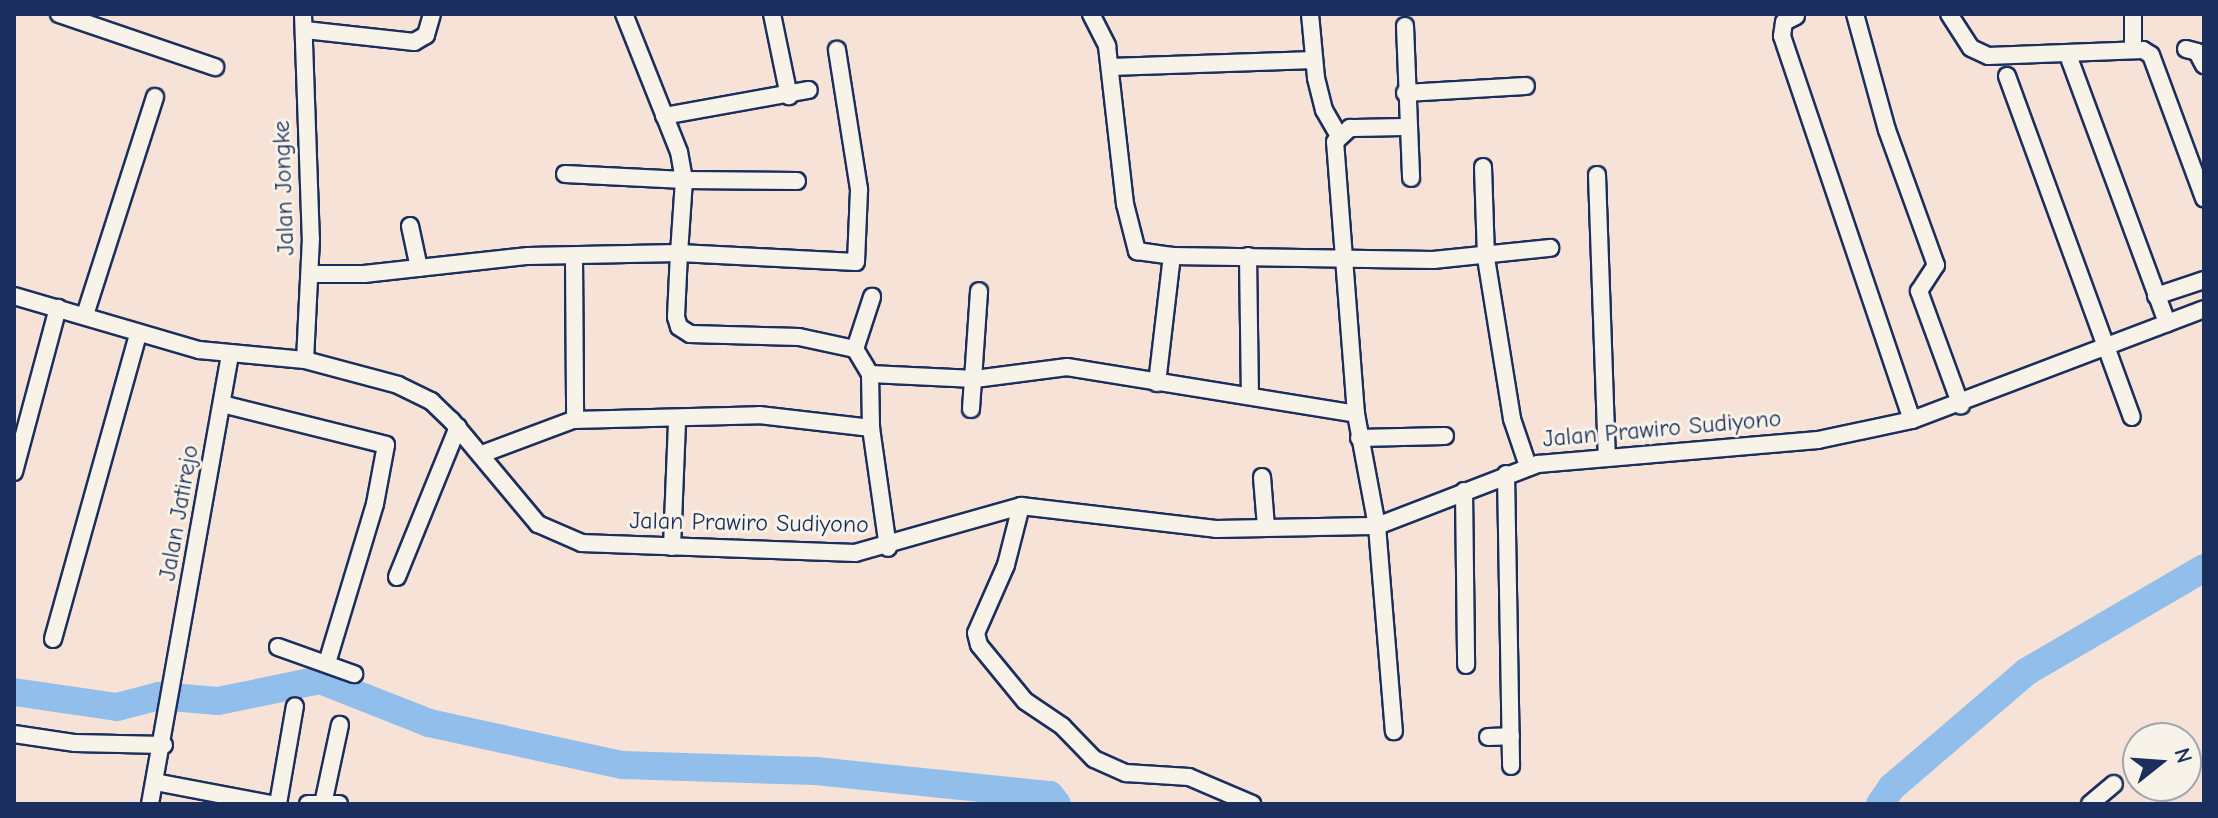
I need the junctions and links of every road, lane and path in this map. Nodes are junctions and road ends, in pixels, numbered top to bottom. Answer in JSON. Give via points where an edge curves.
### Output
{"nodes":[{"id":1,"x":59,"y":14,"type":"edge"},
{"id":2,"x":432,"y":14,"type":"edge"},
{"id":3,"x":624,"y":14,"type":"edge"},
{"id":4,"x":772,"y":14,"type":"edge"},
{"id":5,"x":1091,"y":14,"type":"edge"},
{"id":6,"x":1310,"y":14,"type":"edge"},
{"id":7,"x":1855,"y":14,"type":"edge"},
{"id":8,"x":1949,"y":14,"type":"edge"},
{"id":9,"x":2133,"y":14,"type":"edge"},
{"id":10,"x":1796,"y":16,"type":"edge"},
{"id":11,"x":304,"y":22,"type":"edge"},
{"id":12,"x":1405,"y":26,"type":"dead end"},
{"id":13,"x":2186,"y":49,"type":"dead end"},
{"id":14,"x":837,"y":50,"type":"dead end"},
{"id":15,"x":2133,"y":50,"type":"junction"},
{"id":16,"x":2068,"y":55,"type":"junction"},
{"id":17,"x":1314,"y":60,"type":"junction"},
{"id":18,"x":2204,"y":65,"type":"edge"},
{"id":19,"x":215,"y":67,"type":"dead end"},
{"id":20,"x":1111,"y":67,"type":"junction"},
{"id":21,"x":2007,"y":76,"type":"dead end"},
{"id":22,"x":1526,"y":86,"type":"dead end"},
{"id":23,"x":809,"y":90,"type":"dead end"},
{"id":24,"x":1405,"y":93,"type":"junction"},
{"id":25,"x":789,"y":96,"type":"junction"},
{"id":26,"x":155,"y":97,"type":"dead end"},
{"id":27,"x":664,"y":116,"type":"junction"},
{"id":28,"x":1408,"y":127,"type":"junction"},
{"id":29,"x":1338,"y":134,"type":"junction"},
{"id":30,"x":1483,"y":167,"type":"dead end"},
{"id":31,"x":565,"y":174,"type":"dead end"},
{"id":32,"x":1597,"y":175,"type":"dead end"},
{"id":33,"x":1411,"y":178,"type":"dead end"},
{"id":34,"x":684,"y":180,"type":"junction"},
{"id":35,"x":797,"y":181,"type":"dead end"},
{"id":36,"x":2204,"y":198,"type":"edge"},
{"id":37,"x":410,"y":226,"type":"dead end"},
{"id":38,"x":1550,"y":248,"type":"dead end"},
{"id":39,"x":679,"y":253,"type":"junction"},
{"id":40,"x":1172,"y":256,"type":"junction"},
{"id":41,"x":1248,"y":256,"type":"junction"},
{"id":42,"x":1346,"y":256,"type":"junction"},
{"id":43,"x":574,"y":257,"type":"junction"},
{"id":44,"x":1486,"y":258,"type":"junction"},
{"id":45,"x":419,"y":268,"type":"junction"},
{"id":46,"x":310,"y":274,"type":"junction"},
{"id":47,"x":2204,"y":280,"type":"edge"},
{"id":48,"x":979,"y":291,"type":"dead end"},
{"id":49,"x":14,"y":296,"type":"edge"},
{"id":50,"x":2156,"y":296,"type":"junction"},
{"id":51,"x":872,"y":297,"type":"dead end"},
{"id":52,"x":58,"y":308,"type":"junction"},
{"id":53,"x":2204,"y":309,"type":"edge"},
{"id":54,"x":85,"y":315,"type":"junction"},
{"id":55,"x":2167,"y":323,"type":"junction"},
{"id":56,"x":138,"y":334,"type":"junction"},
{"id":57,"x":2106,"y":345,"type":"junction"},
{"id":58,"x":855,"y":349,"type":"junction"},
{"id":59,"x":230,"y":356,"type":"junction"},
{"id":60,"x":305,"y":360,"type":"junction"},
{"id":61,"x":870,"y":374,"type":"junction"},
{"id":62,"x":975,"y":379,"type":"junction"},
{"id":63,"x":1157,"y":383,"type":"junction"},
{"id":64,"x":1250,"y":396,"type":"junction"},
{"id":65,"x":222,"y":404,"type":"junction"},
{"id":66,"x":1961,"y":406,"type":"junction"},
{"id":67,"x":971,"y":409,"type":"dead end"},
{"id":68,"x":1356,"y":414,"type":"junction"},
{"id":69,"x":2132,"y":417,"type":"dead end"},
{"id":70,"x":575,"y":420,"type":"junction"},
{"id":71,"x":677,"y":420,"type":"junction"},
{"id":72,"x":1912,"y":420,"type":"junction"},
{"id":73,"x":458,"y":427,"type":"junction"},
{"id":74,"x":871,"y":428,"type":"junction"},
{"id":75,"x":1445,"y":436,"type":"dead end"},
{"id":76,"x":1359,"y":438,"type":"junction"},
{"id":77,"x":482,"y":454,"type":"junction"},
{"id":78,"x":1607,"y":456,"type":"junction"},
{"id":79,"x":1528,"y":466,"type":"junction"},
{"id":80,"x":14,"y":472,"type":"edge"},
{"id":81,"x":1506,"y":474,"type":"junction"},
{"id":82,"x":1262,"y":477,"type":"dead end"},
{"id":83,"x":1464,"y":491,"type":"junction"},
{"id":84,"x":1021,"y":506,"type":"junction"},
{"id":85,"x":1377,"y":526,"type":"junction"},
{"id":86,"x":1266,"y":527,"type":"junction"},
{"id":87,"x":672,"y":547,"type":"junction"},
{"id":88,"x":888,"y":548,"type":"junction"},
{"id":89,"x":397,"y":577,"type":"dead end"},
{"id":90,"x":53,"y":639,"type":"dead end"},
{"id":91,"x":278,"y":647,"type":"dead end"},
{"id":92,"x":327,"y":663,"type":"junction"},
{"id":93,"x":1466,"y":665,"type":"dead end"},
{"id":94,"x":354,"y":674,"type":"dead end"},
{"id":95,"x":295,"y":706,"type":"dead end"},
{"id":96,"x":340,"y":725,"type":"dead end"},
{"id":97,"x":1394,"y":731,"type":"dead end"},
{"id":98,"x":14,"y":734,"type":"edge"},
{"id":99,"x":1511,"y":736,"type":"junction"},
{"id":100,"x":1488,"y":737,"type":"dead end"},
{"id":101,"x":164,"y":745,"type":"junction"},
{"id":102,"x":1511,"y":766,"type":"dead end"},
{"id":103,"x":155,"y":782,"type":"junction"},
{"id":104,"x":2114,"y":784,"type":"dead end"},
{"id":105,"x":150,"y":804,"type":"edge"},
{"id":106,"x":270,"y":804,"type":"edge"},
{"id":107,"x":278,"y":804,"type":"edge"},
{"id":108,"x":308,"y":804,"type":"edge"},
{"id":109,"x":323,"y":804,"type":"edge"},
{"id":110,"x":339,"y":804,"type":"edge"},
{"id":111,"x":1252,"y":804,"type":"edge"},
{"id":112,"x":2090,"y":804,"type":"edge"}],
"edges":[{"from":1,"to":19,"type":"street"},
{"from":2,"to":11,"type":"street","via":[[426,35],[414,42]]},
{"from":3,"to":27,"type":"street"},
{"from":4,"to":25,"type":"street"},
{"from":5,"to":20,"type":"street"},
{"from":6,"to":17,"type":"street"},
{"from":7,"to":66,"type":"street","via":[[1887,130],[1936,265],[1919,291]]},
{"from":8,"to":16,"type":"street","via":[[1964,41],[1988,56]]},
{"from":9,"to":15,"type":"street"},
{"from":10,"to":72,"type":"street","via":[[1784,22],[1782,36]]},
{"from":11,"to":46,"type":"street","name":"Jalan Jongke"},
{"from":12,"to":24,"type":"street"},
{"from":13,"to":18,"type":"street","via":[[2197,52]]},
{"from":14,"to":39,"type":"street","via":[[859,189],[856,262]]},
{"from":15,"to":16,"type":"street"},
{"from":15,"to":36,"type":"street","via":[[2143,50],[2156,64]]},
{"from":16,"to":50,"type":"street"},
{"from":17,"to":20,"type":"street"},
{"from":17,"to":29,"type":"street","via":[[1324,110]]},
{"from":20,"to":40,"type":"street","via":[[1132,245],[1145,255]]},
{"from":21,"to":57,"type":"street"},
{"from":22,"to":24,"type":"street"},
{"from":23,"to":25,"type":"street"},
{"from":24,"to":28,"type":"street"},
{"from":25,"to":27,"type":"street"},
{"from":26,"to":54,"type":"street"},
{"from":27,"to":34,"type":"street"},
{"from":28,"to":29,"type":"street","via":[[1350,128]]},
{"from":28,"to":33,"type":"street"},
{"from":29,"to":42,"type":"street"},
{"from":30,"to":44,"type":"street"},
{"from":31,"to":34,"type":"street"},
{"from":32,"to":78,"type":"street"},
{"from":34,"to":35,"type":"street"},
{"from":34,"to":39,"type":"street"},
{"from":37,"to":45,"type":"street"},
{"from":38,"to":44,"type":"street"},
{"from":39,"to":43,"type":"street"},
{"from":39,"to":58,"type":"street","via":[[676,317],[683,331],[799,337]]},
{"from":40,"to":41,"type":"street"},
{"from":40,"to":63,"type":"street"},
{"from":41,"to":42,"type":"street"},
{"from":41,"to":64,"type":"street"},
{"from":42,"to":44,"type":"street"},
{"from":42,"to":68,"type":"street"},
{"from":43,"to":45,"type":"street"},
{"from":43,"to":70,"type":"street"},
{"from":44,"to":79,"type":"street","via":[[1512,419]]},
{"from":45,"to":46,"type":"street"},
{"from":46,"to":60,"type":"street","name":"Jalan Jongke"},
{"from":47,"to":50,"type":"street"},
{"from":48,"to":62,"type":"street"},
{"from":49,"to":52,"type":"street","name":"Jalan Prawiro Sudiyono"},
{"from":50,"to":55,"type":"street"},
{"from":51,"to":58,"type":"street"},
{"from":52,"to":54,"type":"street","name":"Jalan Prawiro Sudiyono"},
{"from":52,"to":80,"type":"street"},
{"from":53,"to":55,"type":"street","name":"Jalan Prawiro Sudiyono"},
{"from":54,"to":56,"type":"street","name":"Jalan Prawiro Sudiyono"},
{"from":55,"to":57,"type":"street","name":"Jalan Prawiro Sudiyono"},
{"from":56,"to":59,"type":"street","name":"Jalan Prawiro Sudiyono"},
{"from":56,"to":90,"type":"street"},
{"from":57,"to":66,"type":"street","name":"Jalan Prawiro Sudiyono"},
{"from":57,"to":69,"type":"street"},
{"from":58,"to":61,"type":"street"},
{"from":59,"to":60,"type":"street","name":"Jalan Prawiro Sudiyono"},
{"from":59,"to":65,"type":"street","name":"Jalan Jatirejo"},
{"from":60,"to":73,"type":"street","name":"Jalan Prawiro Sudiyono","via":[[398,385],[431,401]]},
{"from":61,"to":62,"type":"street"},
{"from":61,"to":74,"type":"street"},
{"from":62,"to":63,"type":"street","via":[[1067,367]]},
{"from":62,"to":67,"type":"street"},
{"from":63,"to":64,"type":"street"},
{"from":64,"to":68,"type":"street"},
{"from":65,"to":92,"type":"street","via":[[386,445],[375,504]]},
{"from":65,"to":101,"type":"street","name":"Jalan Jatirejo"},
{"from":66,"to":72,"type":"street","name":"Jalan Prawiro Sudiyono"},
{"from":68,"to":76,"type":"street"},
{"from":70,"to":71,"type":"street"},
{"from":70,"to":77,"type":"street"},
{"from":71,"to":74,"type":"street","via":[[759,415]]},
{"from":71,"to":87,"type":"street"},
{"from":72,"to":78,"type":"street","name":"Jalan Prawiro Sudiyono","via":[[1818,440]]},
{"from":73,"to":77,"type":"street","name":"Jalan Prawiro Sudiyono"},
{"from":73,"to":89,"type":"street"},
{"from":74,"to":88,"type":"street"},
{"from":75,"to":76,"type":"street"},
{"from":76,"to":85,"type":"street"},
{"from":77,"to":87,"type":"street","name":"Jalan Prawiro Sudiyono","via":[[538,524],[582,543]]},
{"from":78,"to":79,"type":"street","name":"Jalan Prawiro Sudiyono"},
{"from":79,"to":81,"type":"street","name":"Jalan Prawiro Sudiyono"},
{"from":81,"to":83,"type":"street","name":"Jalan Prawiro Sudiyono"},
{"from":81,"to":99,"type":"street"},
{"from":82,"to":86,"type":"street"},
{"from":83,"to":85,"type":"street","name":"Jalan Prawiro Sudiyono"},
{"from":83,"to":93,"type":"street"},
{"from":84,"to":86,"type":"street","name":"Jalan Prawiro Sudiyono","via":[[1216,529]]},
{"from":84,"to":88,"type":"street","name":"Jalan Prawiro Sudiyono"},
{"from":84,"to":111,"type":"street","via":[[1006,565],[976,633],[979,645],[1025,701],[1103,764],[1126,773],[1189,777]]},
{"from":85,"to":86,"type":"street","name":"Jalan Prawiro Sudiyono"},
{"from":85,"to":97,"type":"street"},
{"from":87,"to":88,"type":"street","name":"Jalan Prawiro Sudiyono","via":[[841,553]]},
{"from":91,"to":92,"type":"street"},
{"from":92,"to":94,"type":"street"},
{"from":95,"to":107,"type":"street"},
{"from":96,"to":109,"type":"street"},
{"from":98,"to":101,"type":"street","via":[[75,743]]},
{"from":99,"to":100,"type":"street"},
{"from":99,"to":102,"type":"street"},
{"from":101,"to":103,"type":"street"},
{"from":103,"to":105,"type":"street"},
{"from":103,"to":106,"type":"street"},
{"from":104,"to":112,"type":"street"},
{"from":108,"to":109,"type":"street"},
{"from":109,"to":110,"type":"street"}]}
